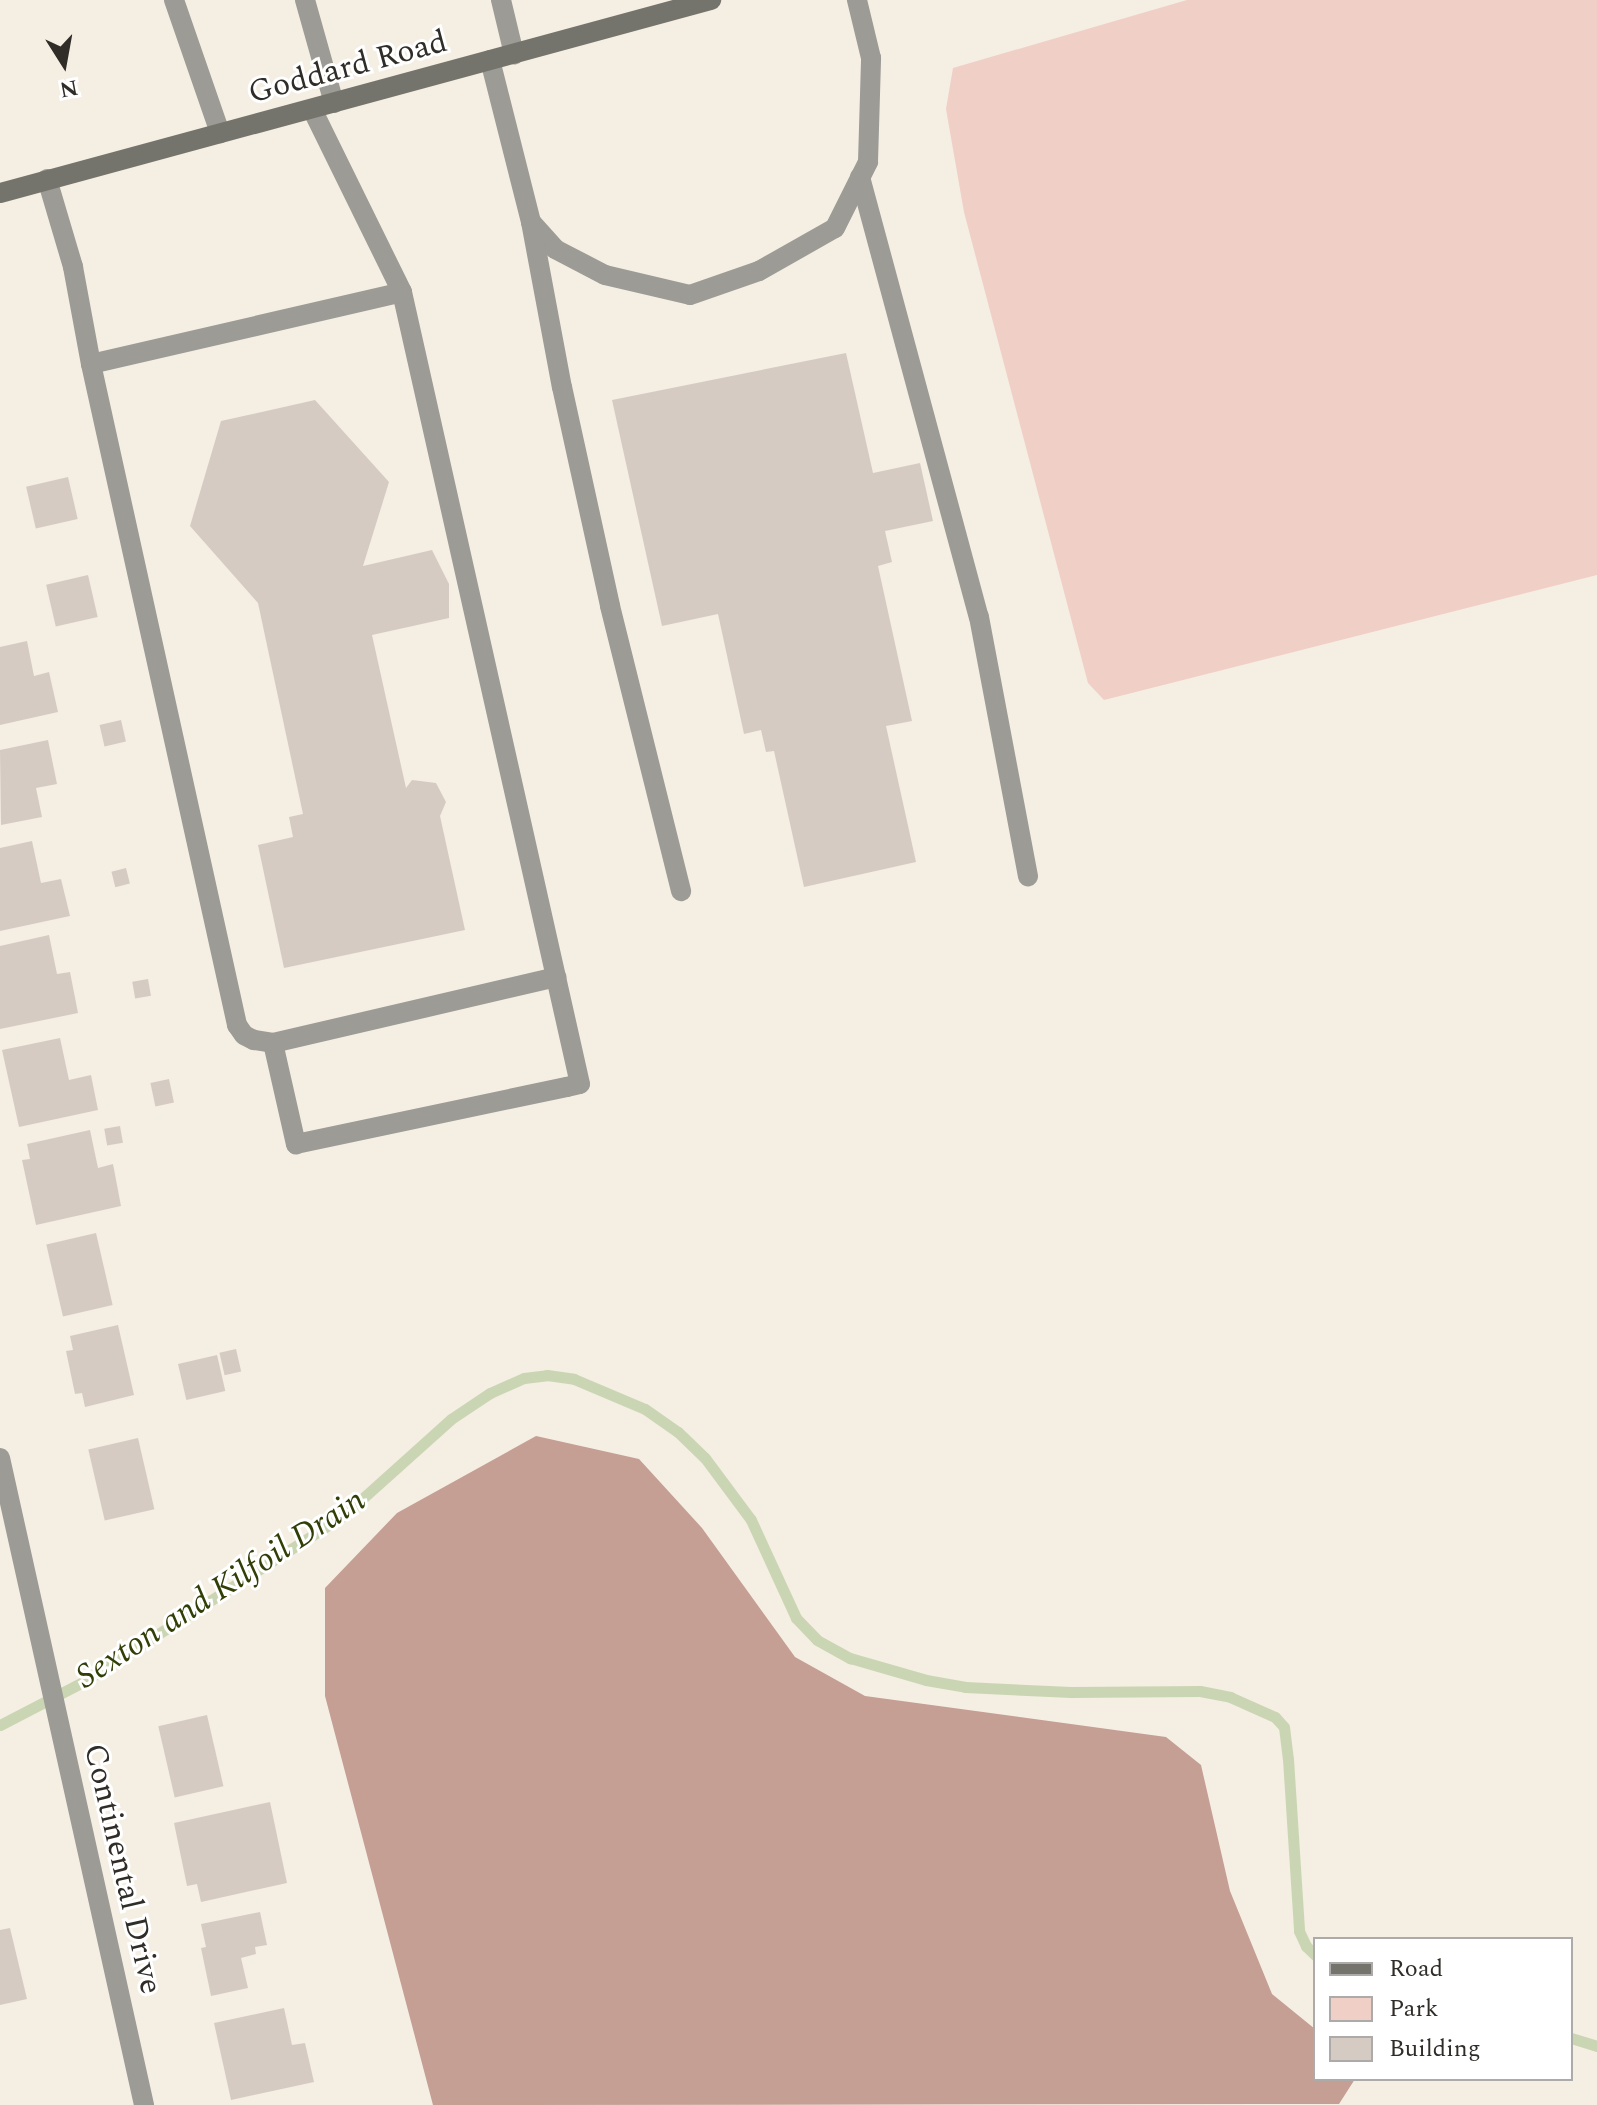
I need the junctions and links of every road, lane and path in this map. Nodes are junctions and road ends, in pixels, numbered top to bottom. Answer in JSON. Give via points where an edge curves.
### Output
{"nodes":[{"id":1,"x":174,"y":0,"type":"edge"},
{"id":2,"x":305,"y":0,"type":"edge"},
{"id":3,"x":501,"y":0,"type":"edge"},
{"id":4,"x":711,"y":0,"type":"edge"},
{"id":5,"x":857,"y":0,"type":"edge"},
{"id":6,"x":514,"y":54,"type":"junction"},
{"id":7,"x":490,"y":60,"type":"junction"},
{"id":8,"x":334,"y":103,"type":"junction"},
{"id":9,"x":312,"y":109,"type":"junction"},
{"id":10,"x":220,"y":133,"type":"junction"},
{"id":11,"x":860,"y":177,"type":"junction"},
{"id":12,"x":47,"y":179,"type":"junction"},
{"id":13,"x":0,"y":193,"type":"edge"},
{"id":14,"x":531,"y":222,"type":"junction"},
{"id":15,"x":402,"y":292,"type":"junction"},
{"id":16,"x":91,"y":364,"type":"junction"},
{"id":17,"x":1028,"y":876,"type":"dead end"},
{"id":18,"x":681,"y":891,"type":"dead end"},
{"id":19,"x":556,"y":977,"type":"junction"},
{"id":20,"x":273,"y":1043,"type":"junction"},
{"id":21,"x":0,"y":1458,"type":"edge"},
{"id":22,"x":144,"y":2105,"type":"edge"}],
"edges":[{"from":1,"to":10,"type":"street"},
{"from":2,"to":8,"type":"street"},
{"from":3,"to":6,"type":"street"},
{"from":4,"to":6,"type":"main road","name":"Goddard Road"},
{"from":5,"to":11,"type":"street","via":[[871,58],[868,162]]},
{"from":6,"to":7,"type":"main road","name":"Goddard Road"},
{"from":7,"to":8,"type":"main road","name":"Goddard Road"},
{"from":7,"to":14,"type":"street"},
{"from":8,"to":9,"type":"main road","name":"Goddard Road"},
{"from":9,"to":10,"type":"main road","name":"Goddard Road"},
{"from":9,"to":15,"type":"street"},
{"from":10,"to":12,"type":"main road","name":"Goddard Road"},
{"from":11,"to":14,"type":"street","via":[[835,228],[759,271],[690,295],[605,275],[555,249]]},
{"from":11,"to":17,"type":"street","via":[[979,617]]},
{"from":12,"to":13,"type":"main road","name":"Goddard Road"},
{"from":12,"to":16,"type":"street","via":[[70,256]]},
{"from":14,"to":18,"type":"street","via":[[610,606]]},
{"from":15,"to":16,"type":"street"},
{"from":15,"to":19,"type":"street"},
{"from":16,"to":20,"type":"street","via":[[237,1025],[254,1040]]},
{"from":19,"to":20,"type":"street"},
{"from":19,"to":20,"type":"street","via":[[580,1084],[296,1144]]},
{"from":21,"to":22,"type":"street","name":"Continental Drive"}]}
